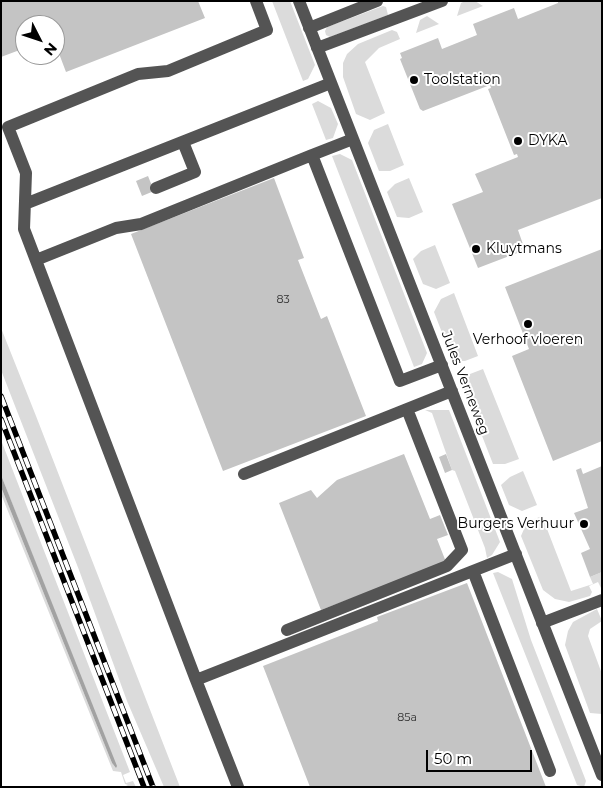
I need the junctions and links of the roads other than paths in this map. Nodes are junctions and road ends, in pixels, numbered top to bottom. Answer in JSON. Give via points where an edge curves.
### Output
{"nodes":[{"id":1,"x":256,"y":1,"type":"edge"},
{"id":2,"x":299,"y":1,"type":"edge"},
{"id":3,"x":377,"y":1,"type":"edge"},
{"id":4,"x":442,"y":1,"type":"edge"},
{"id":5,"x":310,"y":28,"type":"junction"},
{"id":6,"x":317,"y":48,"type":"junction"},
{"id":7,"x":331,"y":83,"type":"junction"},
{"id":8,"x":353,"y":139,"type":"junction"},
{"id":9,"x":183,"y":142,"type":"junction"},
{"id":10,"x":312,"y":155,"type":"junction"},
{"id":11,"x":156,"y":188,"type":"dead end"},
{"id":12,"x":25,"y":204,"type":"junction"},
{"id":13,"x":36,"y":260,"type":"junction"},
{"id":14,"x":442,"y":365,"type":"junction"},
{"id":15,"x":452,"y":391,"type":"junction"},
{"id":16,"x":407,"y":409,"type":"junction"},
{"id":17,"x":244,"y":474,"type":"dead end"},
{"id":18,"x":516,"y":554,"type":"junction"},
{"id":19,"x":472,"y":571,"type":"junction"},
{"id":20,"x":602,"y":600,"type":"edge"},
{"id":21,"x":542,"y":623,"type":"junction"},
{"id":22,"x":287,"y":630,"type":"dead end"},
{"id":23,"x":196,"y":680,"type":"junction"},
{"id":24,"x":550,"y":771,"type":"dead end"},
{"id":25,"x":602,"y":775,"type":"edge"},
{"id":26,"x":238,"y":787,"type":"edge"}],
"edges":[{"from":1,"to":12,"type":"street","via":[[267,30],[168,71],[138,74],[8,127],[26,173]]},
{"from":2,"to":5,"type":"street","name":"Jules Verneweg"},
{"from":3,"to":5,"type":"street"},
{"from":4,"to":6,"type":"street"},
{"from":5,"to":6,"type":"street","name":"Jules Verneweg"},
{"from":6,"to":7,"type":"street","name":"Jules Verneweg"},
{"from":7,"to":8,"type":"street","name":"Jules Verneweg"},
{"from":7,"to":9,"type":"street"},
{"from":8,"to":10,"type":"street"},
{"from":8,"to":14,"type":"street","name":"Jules Verneweg"},
{"from":9,"to":11,"type":"street","via":[[196,172]]},
{"from":9,"to":12,"type":"street"},
{"from":10,"to":13,"type":"street","via":[[141,224],[116,228]]},
{"from":10,"to":14,"type":"street","via":[[400,381]]},
{"from":12,"to":13,"type":"street","via":[[24,229]]},
{"from":13,"to":23,"type":"street"},
{"from":14,"to":15,"type":"street","name":"Jules Verneweg"},
{"from":15,"to":16,"type":"street"},
{"from":15,"to":18,"type":"street","name":"Jules Verneweg"},
{"from":16,"to":17,"type":"street"},
{"from":16,"to":22,"type":"street","via":[[462,550],[447,566]]},
{"from":18,"to":19,"type":"street"},
{"from":18,"to":21,"type":"street","name":"Jules Verneweg"},
{"from":19,"to":23,"type":"street"},
{"from":19,"to":24,"type":"street"},
{"from":20,"to":21,"type":"street"},
{"from":21,"to":25,"type":"street","name":"Jules Verneweg"},
{"from":23,"to":26,"type":"street"}]}
